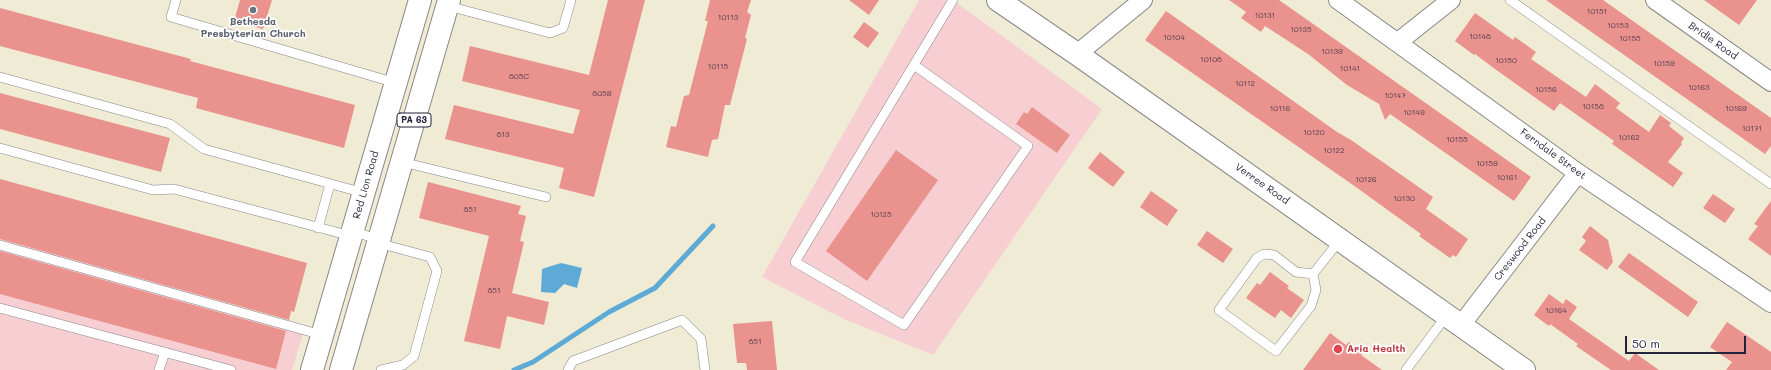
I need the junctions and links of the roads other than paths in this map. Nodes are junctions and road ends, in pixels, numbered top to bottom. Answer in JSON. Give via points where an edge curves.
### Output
{"nodes":[{"id":1,"x":176,"y":0,"type":"edge"},
{"id":2,"x":420,"y":0,"type":"edge"},
{"id":3,"x":571,"y":0,"type":"edge"},
{"id":4,"x":953,"y":0,"type":"edge"},
{"id":5,"x":998,"y":0,"type":"edge"},
{"id":6,"x":1143,"y":0,"type":"edge"},
{"id":7,"x":1338,"y":0,"type":"edge"},
{"id":8,"x":1451,"y":0,"type":"edge"},
{"id":9,"x":1510,"y":0,"type":"edge"},
{"id":10,"x":1655,"y":0,"type":"edge"},
{"id":11,"x":448,"y":3,"type":"edge"},
{"id":12,"x":1398,"y":42,"type":"junction"},
{"id":13,"x":1077,"y":54,"type":"junction"},
{"id":14,"x":914,"y":65,"type":"junction"},
{"id":15,"x":0,"y":77,"type":"edge"},
{"id":16,"x":1771,"y":82,"type":"edge"},
{"id":17,"x":396,"y":83,"type":"junction"},
{"id":18,"x":0,"y":148,"type":"edge"},
{"id":19,"x":376,"y":151,"type":"junction"},
{"id":20,"x":403,"y":160,"type":"junction"},
{"id":21,"x":1578,"y":173,"type":"junction"},
{"id":22,"x":330,"y":184,"type":"junction"},
{"id":23,"x":1771,"y":184,"type":"edge"},
{"id":24,"x":364,"y":193,"type":"junction"},
{"id":25,"x":546,"y":197,"type":"dead end"},
{"id":26,"x":318,"y":228,"type":"junction"},
{"id":27,"x":351,"y":234,"type":"junction"},
{"id":28,"x":1340,"y":240,"type":"junction"},
{"id":29,"x":379,"y":242,"type":"junction"},
{"id":30,"x":0,"y":245,"type":"edge"},
{"id":31,"x":1313,"y":274,"type":"junction"},
{"id":32,"x":1771,"y":303,"type":"edge"},
{"id":33,"x":0,"y":308,"type":"edge"},
{"id":34,"x":1454,"y":320,"type":"junction"},
{"id":35,"x":322,"y":335,"type":"junction"},
{"id":36,"x":165,"y":352,"type":"junction"},
{"id":37,"x":162,"y":368,"type":"edge"},
{"id":38,"x":231,"y":370,"type":"edge"},
{"id":39,"x":312,"y":370,"type":"edge"},
{"id":40,"x":342,"y":370,"type":"edge"},
{"id":41,"x":381,"y":370,"type":"edge"},
{"id":42,"x":568,"y":370,"type":"edge"},
{"id":43,"x":705,"y":370,"type":"edge"},
{"id":44,"x":1406,"y":370,"type":"edge"},
{"id":45,"x":1524,"y":370,"type":"edge"}],
"edges":[{"from":1,"to":17,"type":"lane","via":[[171,17]]},
{"from":2,"to":17,"type":"main road","name":"Red Lion Road","number":"PA 63"},
{"from":3,"to":11,"type":"lane","via":[[563,28],[550,33]]},
{"from":4,"to":14,"type":"lane"},
{"from":5,"to":13,"type":"main road","name":"Verree Road"},
{"from":6,"to":13,"type":"street"},
{"from":7,"to":12,"type":"street","name":"Ferndale Street"},
{"from":8,"to":12,"type":"street"},
{"from":9,"to":23,"type":"lane"},
{"from":10,"to":16,"type":"street","name":"Bridle Road"},
{"from":11,"to":20,"type":"main road","number":"PA 63"},
{"from":12,"to":21,"type":"street","name":"Ferndale Street"},
{"from":13,"to":28,"type":"main road","name":"Verree Road"},
{"from":14,"to":14,"type":"lane","via":[[795,262],[904,325],[1028,146]]},
{"from":15,"to":22,"type":"lane","via":[[170,124],[204,149]]},
{"from":17,"to":19,"type":"main road","name":"Red Lion Road","number":"PA 63"},
{"from":18,"to":26,"type":"lane","via":[[153,190],[174,189]]},
{"from":19,"to":20,"type":"main road"},
{"from":19,"to":24,"type":"main road","name":"Red Lion Road","number":"PA 63"},
{"from":20,"to":25,"type":"lane"},
{"from":20,"to":29,"type":"main road","number":"PA 63"},
{"from":21,"to":32,"type":"street","name":"Ferndale Street"},
{"from":21,"to":34,"type":"street","name":"Creswood Road"},
{"from":22,"to":24,"type":"lane"},
{"from":22,"to":26,"type":"lane"},
{"from":24,"to":27,"type":"main road","name":"Red Lion Road","number":"PA 63"},
{"from":26,"to":27,"type":"lane"},
{"from":27,"to":29,"type":"lane"},
{"from":27,"to":35,"type":"main road","name":"Red Lion Road","number":"PA 63"},
{"from":28,"to":31,"type":"lane"},
{"from":28,"to":34,"type":"main road","name":"Verree Road"},
{"from":29,"to":40,"type":"main road","number":"PA 63"},
{"from":29,"to":41,"type":"lane","via":[[430,256],[437,271],[414,356],[403,365]]},
{"from":30,"to":35,"type":"lane"},
{"from":31,"to":31,"type":"lane","via":[[1296,272],[1274,255],[1264,254],[1257,258],[1219,310],[1276,351],[1311,306],[1316,290]]},
{"from":33,"to":36,"type":"lane"},
{"from":34,"to":44,"type":"lane"},
{"from":34,"to":45,"type":"main road","name":"Verree Road"},
{"from":35,"to":39,"type":"main road","name":"Red Lion Road","number":"PA 63"},
{"from":36,"to":37,"type":"lane"},
{"from":36,"to":38,"type":"lane"},
{"from":42,"to":43,"type":"lane","via":[[573,361],[682,320],[701,340]]}]}
